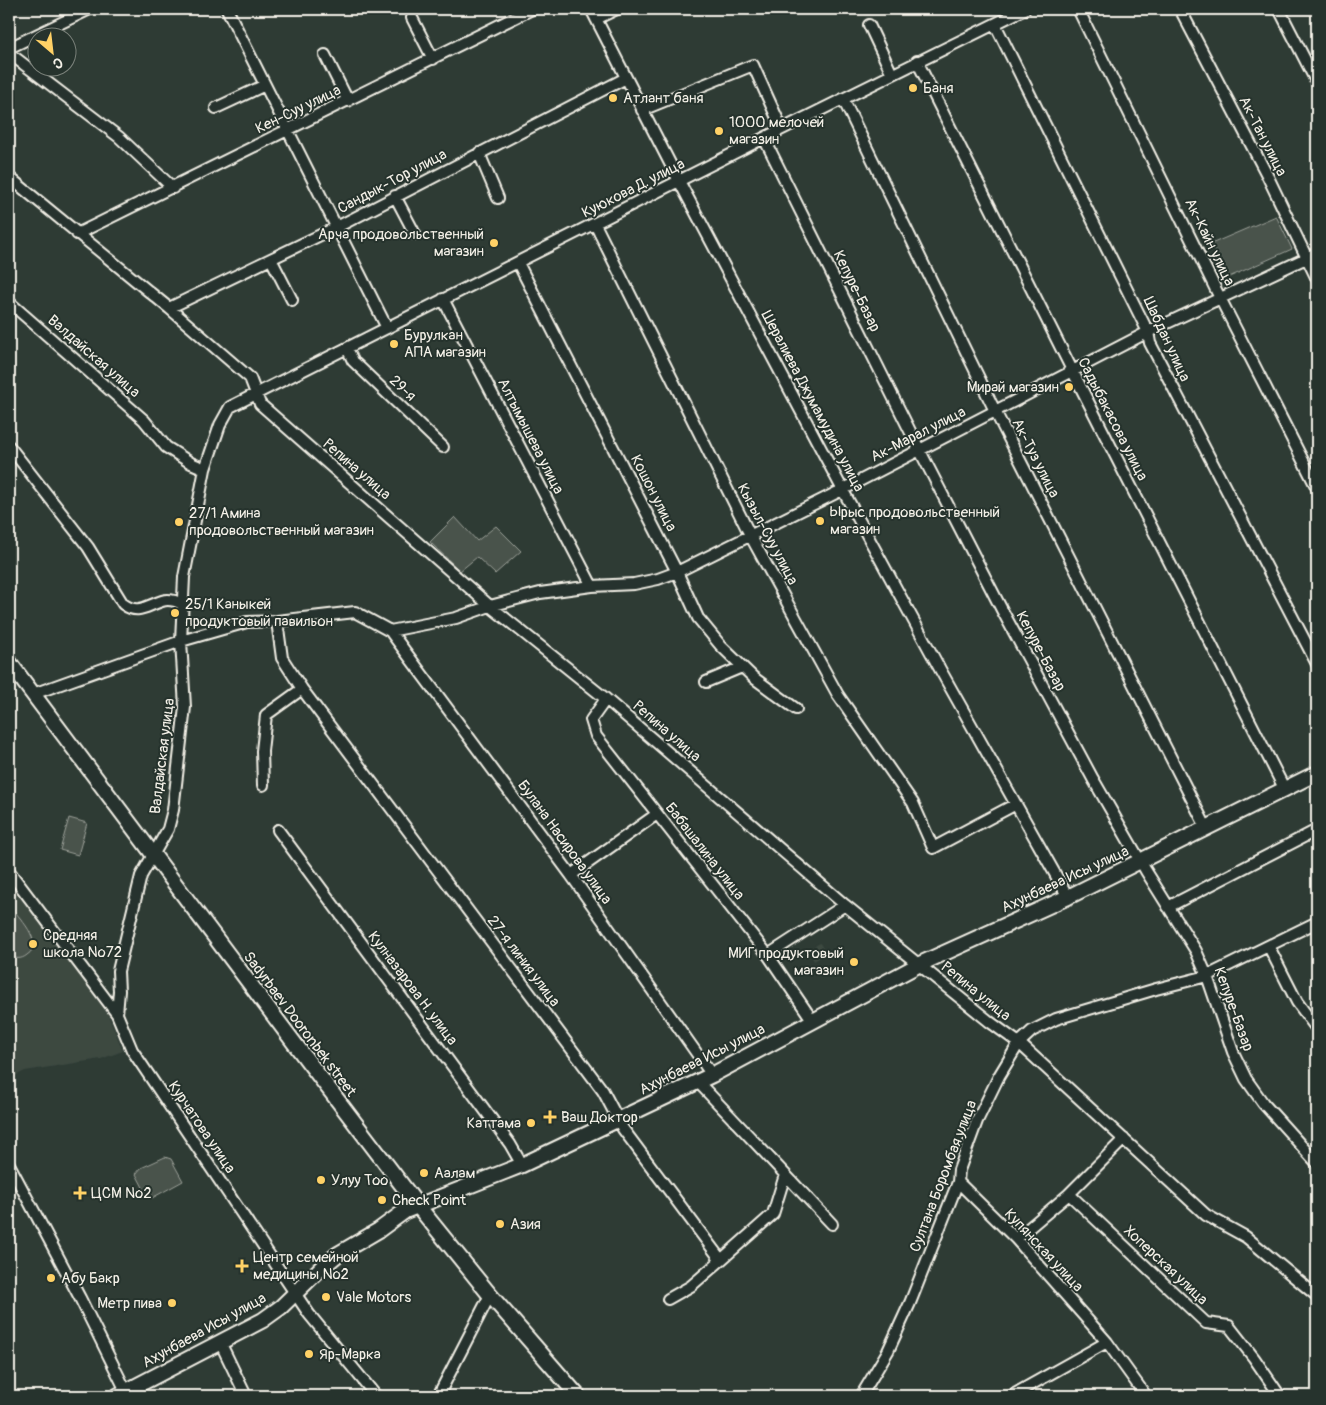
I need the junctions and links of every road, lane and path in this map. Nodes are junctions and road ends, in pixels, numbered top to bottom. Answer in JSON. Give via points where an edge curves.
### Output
{"nodes":[{"id":1,"x":90,"y":9,"type":"edge"},
{"id":2,"x":227,"y":9,"type":"edge"},
{"id":3,"x":532,"y":9,"type":"edge"},
{"id":4,"x":591,"y":9,"type":"edge"},
{"id":5,"x":617,"y":9,"type":"edge"},
{"id":6,"x":1078,"y":9,"type":"edge"},
{"id":7,"x":1180,"y":9,"type":"edge"},
{"id":8,"x":1280,"y":9,"type":"edge"},
{"id":9,"x":1020,"y":10,"type":"edge"},
{"id":10,"x":515,"y":12,"type":"edge"},
{"id":11,"x":69,"y":13,"type":"edge"},
{"id":12,"x":412,"y":18,"type":"dead end"},
{"id":13,"x":596,"y":19,"type":"junction"},
{"id":14,"x":995,"y":24,"type":"junction"},
{"id":15,"x":869,"y":25,"type":"dead end"},
{"id":16,"x":9,"y":48,"type":"edge"},
{"id":17,"x":9,"y":53,"type":"edge"},
{"id":18,"x":325,"y":55,"type":"dead end"},
{"id":19,"x":433,"y":58,"type":"junction"},
{"id":20,"x":917,"y":61,"type":"junction"},
{"id":21,"x":892,"y":74,"type":"junction"},
{"id":22,"x":626,"y":78,"type":"junction"},
{"id":23,"x":1317,"y":83,"type":"edge"},
{"id":24,"x":265,"y":85,"type":"junction"},
{"id":25,"x":843,"y":99,"type":"junction"},
{"id":26,"x":348,"y":101,"type":"junction"},
{"id":27,"x":216,"y":108,"type":"dead end"},
{"id":28,"x":642,"y":110,"type":"junction"},
{"id":29,"x":782,"y":129,"type":"junction"},
{"id":30,"x":288,"y":130,"type":"junction"},
{"id":31,"x":764,"y":138,"type":"junction"},
{"id":32,"x":479,"y":153,"type":"junction"},
{"id":33,"x":9,"y":177,"type":"edge"},
{"id":34,"x":679,"y":181,"type":"junction"},
{"id":35,"x":173,"y":188,"type":"junction"},
{"id":36,"x":396,"y":196,"type":"junction"},
{"id":37,"x":498,"y":198,"type":"dead end"},
{"id":38,"x":595,"y":224,"type":"junction"},
{"id":39,"x":337,"y":227,"type":"junction"},
{"id":40,"x":77,"y":234,"type":"junction"},
{"id":41,"x":415,"y":234,"type":"dead end"},
{"id":42,"x":1317,"y":253,"type":"edge"},
{"id":43,"x":1307,"y":258,"type":"junction"},
{"id":44,"x":270,"y":259,"type":"junction"},
{"id":45,"x":518,"y":263,"type":"junction"},
{"id":46,"x":1317,"y":279,"type":"edge"},
{"id":47,"x":1220,"y":298,"type":"junction"},
{"id":48,"x":443,"y":299,"type":"junction"},
{"id":49,"x":292,"y":300,"type":"dead end"},
{"id":50,"x":9,"y":302,"type":"edge"},
{"id":51,"x":169,"y":308,"type":"junction"},
{"id":52,"x":387,"y":328,"type":"junction"},
{"id":53,"x":1148,"y":332,"type":"junction"},
{"id":54,"x":346,"y":348,"type":"junction"},
{"id":55,"x":1072,"y":372,"type":"junction"},
{"id":56,"x":256,"y":394,"type":"junction"},
{"id":57,"x":995,"y":411,"type":"junction"},
{"id":58,"x":9,"y":446,"type":"edge"},
{"id":59,"x":443,"y":447,"type":"dead end"},
{"id":60,"x":919,"y":449,"type":"junction"},
{"id":61,"x":205,"y":469,"type":"junction"},
{"id":62,"x":1317,"y":488,"type":"edge"},
{"id":63,"x":842,"y":490,"type":"junction"},
{"id":64,"x":750,"y":535,"type":"junction"},
{"id":65,"x":678,"y":572,"type":"junction"},
{"id":66,"x":592,"y":586,"type":"junction"},
{"id":67,"x":182,"y":604,"type":"junction"},
{"id":68,"x":490,"y":606,"type":"junction"},
{"id":69,"x":277,"y":621,"type":"junction"},
{"id":70,"x":390,"y":631,"type":"junction"},
{"id":71,"x":181,"y":641,"type":"junction"},
{"id":72,"x":9,"y":662,"type":"edge"},
{"id":73,"x":1317,"y":664,"type":"edge"},
{"id":74,"x":742,"y":666,"type":"junction"},
{"id":75,"x":706,"y":682,"type":"dead end"},
{"id":76,"x":302,"y":689,"type":"junction"},
{"id":77,"x":33,"y":694,"type":"junction"},
{"id":78,"x":606,"y":699,"type":"junction"},
{"id":79,"x":796,"y":709,"type":"dead end"},
{"id":80,"x":1317,"y":773,"type":"edge"},
{"id":81,"x":263,"y":785,"type":"dead end"},
{"id":82,"x":1285,"y":790,"type":"junction"},
{"id":83,"x":1016,"y":804,"type":"junction"},
{"id":84,"x":657,"y":814,"type":"junction"},
{"id":85,"x":1206,"y":829,"type":"junction"},
{"id":86,"x":278,"y":830,"type":"dead end"},
{"id":87,"x":1317,"y":830,"type":"edge"},
{"id":88,"x":154,"y":856,"type":"junction"},
{"id":89,"x":1141,"y":862,"type":"junction"},
{"id":90,"x":9,"y":871,"type":"edge"},
{"id":91,"x":571,"y":875,"type":"junction"},
{"id":92,"x":1068,"y":897,"type":"junction"},
{"id":93,"x":845,"y":905,"type":"junction"},
{"id":94,"x":1168,"y":907,"type":"junction"},
{"id":95,"x":1317,"y":922,"type":"edge"},
{"id":96,"x":1270,"y":947,"type":"junction"},
{"id":97,"x":768,"y":955,"type":"junction"},
{"id":98,"x":920,"y":964,"type":"junction"},
{"id":99,"x":1206,"y":976,"type":"junction"},
{"id":100,"x":118,"y":1014,"type":"junction"},
{"id":101,"x":813,"y":1021,"type":"junction"},
{"id":102,"x":1317,"y":1029,"type":"edge"},
{"id":103,"x":1019,"y":1043,"type":"junction"},
{"id":104,"x":712,"y":1075,"type":"junction"},
{"id":105,"x":697,"y":1081,"type":"junction"},
{"id":106,"x":618,"y":1119,"type":"junction"},
{"id":107,"x":1124,"y":1139,"type":"junction"},
{"id":108,"x":1316,"y":1162,"type":"dead end"},
{"id":109,"x":9,"y":1164,"type":"edge"},
{"id":110,"x":522,"y":1165,"type":"junction"},
{"id":111,"x":785,"y":1175,"type":"junction"},
{"id":112,"x":958,"y":1182,"type":"junction"},
{"id":113,"x":1070,"y":1194,"type":"junction"},
{"id":114,"x":418,"y":1206,"type":"junction"},
{"id":115,"x":832,"y":1224,"type":"dead end"},
{"id":116,"x":1016,"y":1239,"type":"junction"},
{"id":117,"x":721,"y":1260,"type":"junction"},
{"id":118,"x":296,"y":1292,"type":"junction"},
{"id":119,"x":490,"y":1295,"type":"junction"},
{"id":120,"x":1317,"y":1296,"type":"edge"},
{"id":121,"x":668,"y":1299,"type":"dead end"},
{"id":122,"x":220,"y":1342,"type":"junction"},
{"id":123,"x":1107,"y":1342,"type":"junction"},
{"id":124,"x":122,"y":1394,"type":"edge"},
{"id":125,"x":246,"y":1396,"type":"edge"},
{"id":126,"x":376,"y":1396,"type":"edge"},
{"id":127,"x":438,"y":1396,"type":"edge"},
{"id":128,"x":578,"y":1396,"type":"edge"},
{"id":129,"x":861,"y":1396,"type":"edge"},
{"id":130,"x":1011,"y":1396,"type":"edge"},
{"id":131,"x":1146,"y":1396,"type":"edge"},
{"id":132,"x":1280,"y":1396,"type":"edge"}],
"edges":[{"from":1,"to":11,"type":"street"},
{"from":2,"to":24,"type":"street"},
{"from":3,"to":10,"type":"street","name":"Кен-Суу улица"},
{"from":4,"to":13,"type":"street","name":"Шералиева Джумамудина улица"},
{"from":5,"to":13,"type":"street"},
{"from":6,"to":47,"type":"street","name":"Ак-Кайн улица"},
{"from":7,"to":43,"type":"street","name":"Ак-Тан улица"},
{"from":8,"to":23,"type":"street"},
{"from":9,"to":14,"type":"street","name":"Куюкова Д. улица"},
{"from":10,"to":19,"type":"street","name":"Кен-Суу улица"},
{"from":11,"to":16,"type":"street"},
{"from":12,"to":19,"type":"street"},
{"from":13,"to":22,"type":"street","name":"Шералиева Джумамудина улица"},
{"from":14,"to":20,"type":"street","name":"Куюкова Д. улица"},
{"from":14,"to":53,"type":"street","name":"Шабдан улица"},
{"from":15,"to":21,"type":"street"},
{"from":17,"to":35,"type":"street","via":[[119,137]]},
{"from":18,"to":26,"type":"street"},
{"from":19,"to":26,"type":"street","name":"Кен-Суу улица"},
{"from":20,"to":21,"type":"street","name":"Куюкова Д. улица"},
{"from":20,"to":55,"type":"street","name":"Садыбакасова улица"},
{"from":21,"to":25,"type":"street","name":"Куюкова Д. улица"},
{"from":22,"to":28,"type":"street","name":"Шералиева Джумамудина улица"},
{"from":22,"to":32,"type":"street","name":"Сандык-Тор улица"},
{"from":24,"to":27,"type":"street"},
{"from":24,"to":30,"type":"street"},
{"from":25,"to":29,"type":"street","name":"Куюкова Д. улица"},
{"from":25,"to":57,"type":"street","name":"Ак-Туз улица"},
{"from":26,"to":30,"type":"street","name":"Кен-Суу улица"},
{"from":28,"to":29,"type":"street","via":[[753,64]]},
{"from":28,"to":34,"type":"street","name":"Шералиева Джумамудина улица"},
{"from":29,"to":31,"type":"street","name":"Куюкова Д. улица"},
{"from":30,"to":35,"type":"street","name":"Кен-Суу улица"},
{"from":30,"to":39,"type":"street"},
{"from":31,"to":34,"type":"street","name":"Куюкова Д. улица"},
{"from":31,"to":60,"type":"street","name":"Кепуре-Базар"},
{"from":32,"to":36,"type":"street","name":"Сандык-Тор улица"},
{"from":32,"to":37,"type":"street"},
{"from":33,"to":40,"type":"street","name":"Репина улица"},
{"from":34,"to":38,"type":"street","name":"Куюкова Д. улица"},
{"from":34,"to":63,"type":"street","name":"Шералиева Джумамудина улица"},
{"from":35,"to":40,"type":"street","name":"Кен-Суу улица"},
{"from":36,"to":39,"type":"street","name":"Сандык-Тор улица"},
{"from":36,"to":41,"type":"street"},
{"from":38,"to":45,"type":"street","name":"Куюкова Д. улица"},
{"from":38,"to":64,"type":"street","name":"Кызыл-Суу улица"},
{"from":39,"to":44,"type":"street","name":"Сандык-Тор улица"},
{"from":39,"to":52,"type":"street"},
{"from":40,"to":51,"type":"street","name":"Репина улица"},
{"from":42,"to":43,"type":"street","name":"Ак-Марал улица"},
{"from":43,"to":46,"type":"street","name":"Ак-Тан улица"},
{"from":43,"to":47,"type":"street","name":"Ак-Марал улица"},
{"from":44,"to":49,"type":"street"},
{"from":44,"to":51,"type":"street","name":"Сандык-Тор улица"},
{"from":45,"to":48,"type":"street","name":"Куюкова Д. улица"},
{"from":45,"to":65,"type":"street","name":"Кошон улица"},
{"from":47,"to":53,"type":"street","name":"Ак-Марал улица"},
{"from":47,"to":62,"type":"street","name":"Ак-Кайн улица"},
{"from":48,"to":52,"type":"street","name":"Куюкова Д. улица"},
{"from":48,"to":66,"type":"street","name":"Алтымышева улица"},
{"from":50,"to":61,"type":"street","name":"Валдайская улица","via":[[144,420],[166,447]]},
{"from":51,"to":56,"type":"street","name":"Репина улица","via":[[250,378]]},
{"from":52,"to":54,"type":"street","name":"Куюкова Д. улица"},
{"from":53,"to":55,"type":"street","name":"Ак-Марал улица"},
{"from":53,"to":73,"type":"street","name":"Шабдан улица","via":[[1150,343]]},
{"from":54,"to":56,"type":"street","name":"Куюкова Д. улица"},
{"from":54,"to":59,"type":"street","name":"29-я","via":[[354,361]]},
{"from":55,"to":57,"type":"street","name":"Ак-Марал улица"},
{"from":55,"to":82,"type":"street","name":"Садыбакасова улица"},
{"from":56,"to":61,"type":"street","name":"Валдайская улица","via":[[236,403],[226,413]]},
{"from":56,"to":68,"type":"street","name":"Репина улица","via":[[260,404]]},
{"from":57,"to":60,"type":"street","name":"Ак-Марал улица"},
{"from":57,"to":85,"type":"street","name":"Ак-Туз улица"},
{"from":58,"to":67,"type":"street","via":[[88,547],[123,604],[130,610],[138,610],[163,600]]},
{"from":60,"to":63,"type":"street","name":"Ак-Марал улица"},
{"from":60,"to":89,"type":"street","name":"Кепуре-Базар","via":[[1002,610]]},
{"from":61,"to":67,"type":"street","name":"Валдайская улица","via":[[184,577]]},
{"from":63,"to":64,"type":"street","name":"Ак-Марал улица"},
{"from":63,"to":83,"type":"street","name":"Шералиева Джумамудина улица"},
{"from":64,"to":65,"type":"street","name":"Ак-Марал улица"},
{"from":64,"to":83,"type":"street","name":"Кызыл-Суу улица","via":[[838,695],[913,803],[933,848]]},
{"from":65,"to":66,"type":"street","name":"Ак-Марал улица","via":[[634,584]]},
{"from":65,"to":74,"type":"street","name":"Кошон улица","via":[[698,618]]},
{"from":66,"to":68,"type":"street","name":"Ак-Марал улица","via":[[540,593]]},
{"from":67,"to":71,"type":"street","name":"Валдайская улица"},
{"from":68,"to":70,"type":"street","via":[[456,618]]},
{"from":68,"to":78,"type":"street","name":"Репина улица"},
{"from":69,"to":70,"type":"street","via":[[355,612]]},
{"from":69,"to":71,"type":"street","via":[[247,622]]},
{"from":69,"to":76,"type":"street","name":"27-я линия улица","via":[[282,658]]},
{"from":70,"to":91,"type":"street","name":"Булана Насирова улица"},
{"from":71,"to":77,"type":"street"},
{"from":71,"to":88,"type":"street","name":"Валдайская улица","via":[[185,707],[176,782],[168,829]]},
{"from":72,"to":77,"type":"main road","name":"Sadyrbaev Dooronbek street"},
{"from":74,"to":75,"type":"street"},
{"from":74,"to":79,"type":"street","name":"Кошон улица"},
{"from":76,"to":81,"type":"street","via":[[266,715]]},
{"from":76,"to":106,"type":"street","name":"27-я линия улица","via":[[603,1091]]},
{"from":77,"to":88,"type":"main road","name":"Sadyrbaev Dooronbek street"},
{"from":78,"to":84,"type":"street","name":"Бабашалина улица","via":[[591,720],[596,736]]},
{"from":78,"to":93,"type":"street","name":"Репина улица"},
{"from":80,"to":82,"type":"main road","name":"Ахунбаева Исы улица"},
{"from":82,"to":85,"type":"main road","name":"Ахунбаева Исы улица"},
{"from":83,"to":92,"type":"street","name":"Шералиева Джумамудина улица"},
{"from":84,"to":91,"type":"street"},
{"from":84,"to":97,"type":"street","name":"Бабашалина улица"},
{"from":85,"to":89,"type":"main road","name":"Ахунбаева Исы улица"},
{"from":86,"to":110,"type":"street","name":"Кулназарова Н. улица","via":[[510,1144]]},
{"from":87,"to":94,"type":"street"},
{"from":88,"to":100,"type":"street","name":"Валдайская улица","via":[[142,876],[118,971]]},
{"from":88,"to":114,"type":"main road","name":"Sadyrbaev Dooronbek street"},
{"from":89,"to":92,"type":"main road","name":"Ахунбаева Исы улица"},
{"from":89,"to":94,"type":"street","name":"Кепуре-Базар"},
{"from":90,"to":100,"type":"street","name":"Курчатова улица"},
{"from":91,"to":104,"type":"street","name":"Булана Насирова улица"},
{"from":92,"to":98,"type":"main road","name":"Ахунбаева Исы улица"},
{"from":93,"to":97,"type":"street"},
{"from":93,"to":98,"type":"street","name":"Репина улица"},
{"from":94,"to":99,"type":"street","name":"Кепуре-Базар","via":[[1196,951]]},
{"from":95,"to":96,"type":"street","name":"Султана Боромбая улица"},
{"from":96,"to":99,"type":"street","name":"Султана Боромбая улица"},
{"from":96,"to":102,"type":"street","via":[[1297,1002]]},
{"from":97,"to":101,"type":"street","name":"Бабашалина улица"},
{"from":98,"to":101,"type":"main road","name":"Ахунбаева Исы улица"},
{"from":98,"to":103,"type":"street","name":"Репина улица"},
{"from":99,"to":103,"type":"street","name":"Султана Боромбая улица","via":[[1056,1019],[1032,1031]]},
{"from":99,"to":108,"type":"street","name":"Кепуре-Базар","via":[[1246,1079]]},
{"from":100,"to":118,"type":"street","name":"Курчатова улица","via":[[132,1050]]},
{"from":101,"to":104,"type":"main road","name":"Ахунбаева Исы улица"},
{"from":103,"to":107,"type":"street","name":"Репина улица"},
{"from":103,"to":112,"type":"street","name":"Султана Боромбая улица","via":[[977,1121],[959,1170]]},
{"from":104,"to":105,"type":"main road","name":"Ахунбаева Исы улица"},
{"from":105,"to":106,"type":"main road","name":"Ахунбаева Исы улица"},
{"from":105,"to":111,"type":"street"},
{"from":106,"to":110,"type":"main road","name":"Ахунбаева Исы улица"},
{"from":106,"to":117,"type":"street","name":"27-я линия улица"},
{"from":107,"to":113,"type":"street"},
{"from":107,"to":120,"type":"street","name":"Репина улица","via":[[1206,1215],[1246,1237]]},
{"from":109,"to":124,"type":"street","via":[[80,1298]]},
{"from":110,"to":114,"type":"main road","name":"Ахунбаева Исы улица"},
{"from":111,"to":115,"type":"street"},
{"from":111,"to":117,"type":"street","via":[[773,1214]]},
{"from":112,"to":116,"type":"street","name":"Купянская улица"},
{"from":112,"to":129,"type":"street","name":"Султана Боромбая улица","via":[[910,1303],[888,1351]]},
{"from":113,"to":116,"type":"street"},
{"from":113,"to":132,"type":"street","name":"Хоперская улица","via":[[1206,1323],[1229,1326]]},
{"from":114,"to":118,"type":"main road","name":"Ахунбаева Исы улица","via":[[338,1254]]},
{"from":114,"to":119,"type":"main road","name":"Sadyrbaev Dooronbek street"},
{"from":116,"to":123,"type":"street","name":"Купянская улица"},
{"from":117,"to":121,"type":"street","via":[[692,1286]]},
{"from":118,"to":122,"type":"main road","name":"Ахунбаева Исы улица","via":[[263,1320]]},
{"from":118,"to":126,"type":"street","name":"Курчатова улица","via":[[309,1314]]},
{"from":119,"to":127,"type":"street"},
{"from":119,"to":128,"type":"main road","name":"Sadyrbaev Dooronbek street"},
{"from":122,"to":124,"type":"main road","name":"Ахунбаева Исы улица"},
{"from":122,"to":125,"type":"street"},
{"from":123,"to":130,"type":"street"},
{"from":123,"to":131,"type":"street","name":"Купянская улица"}]}
